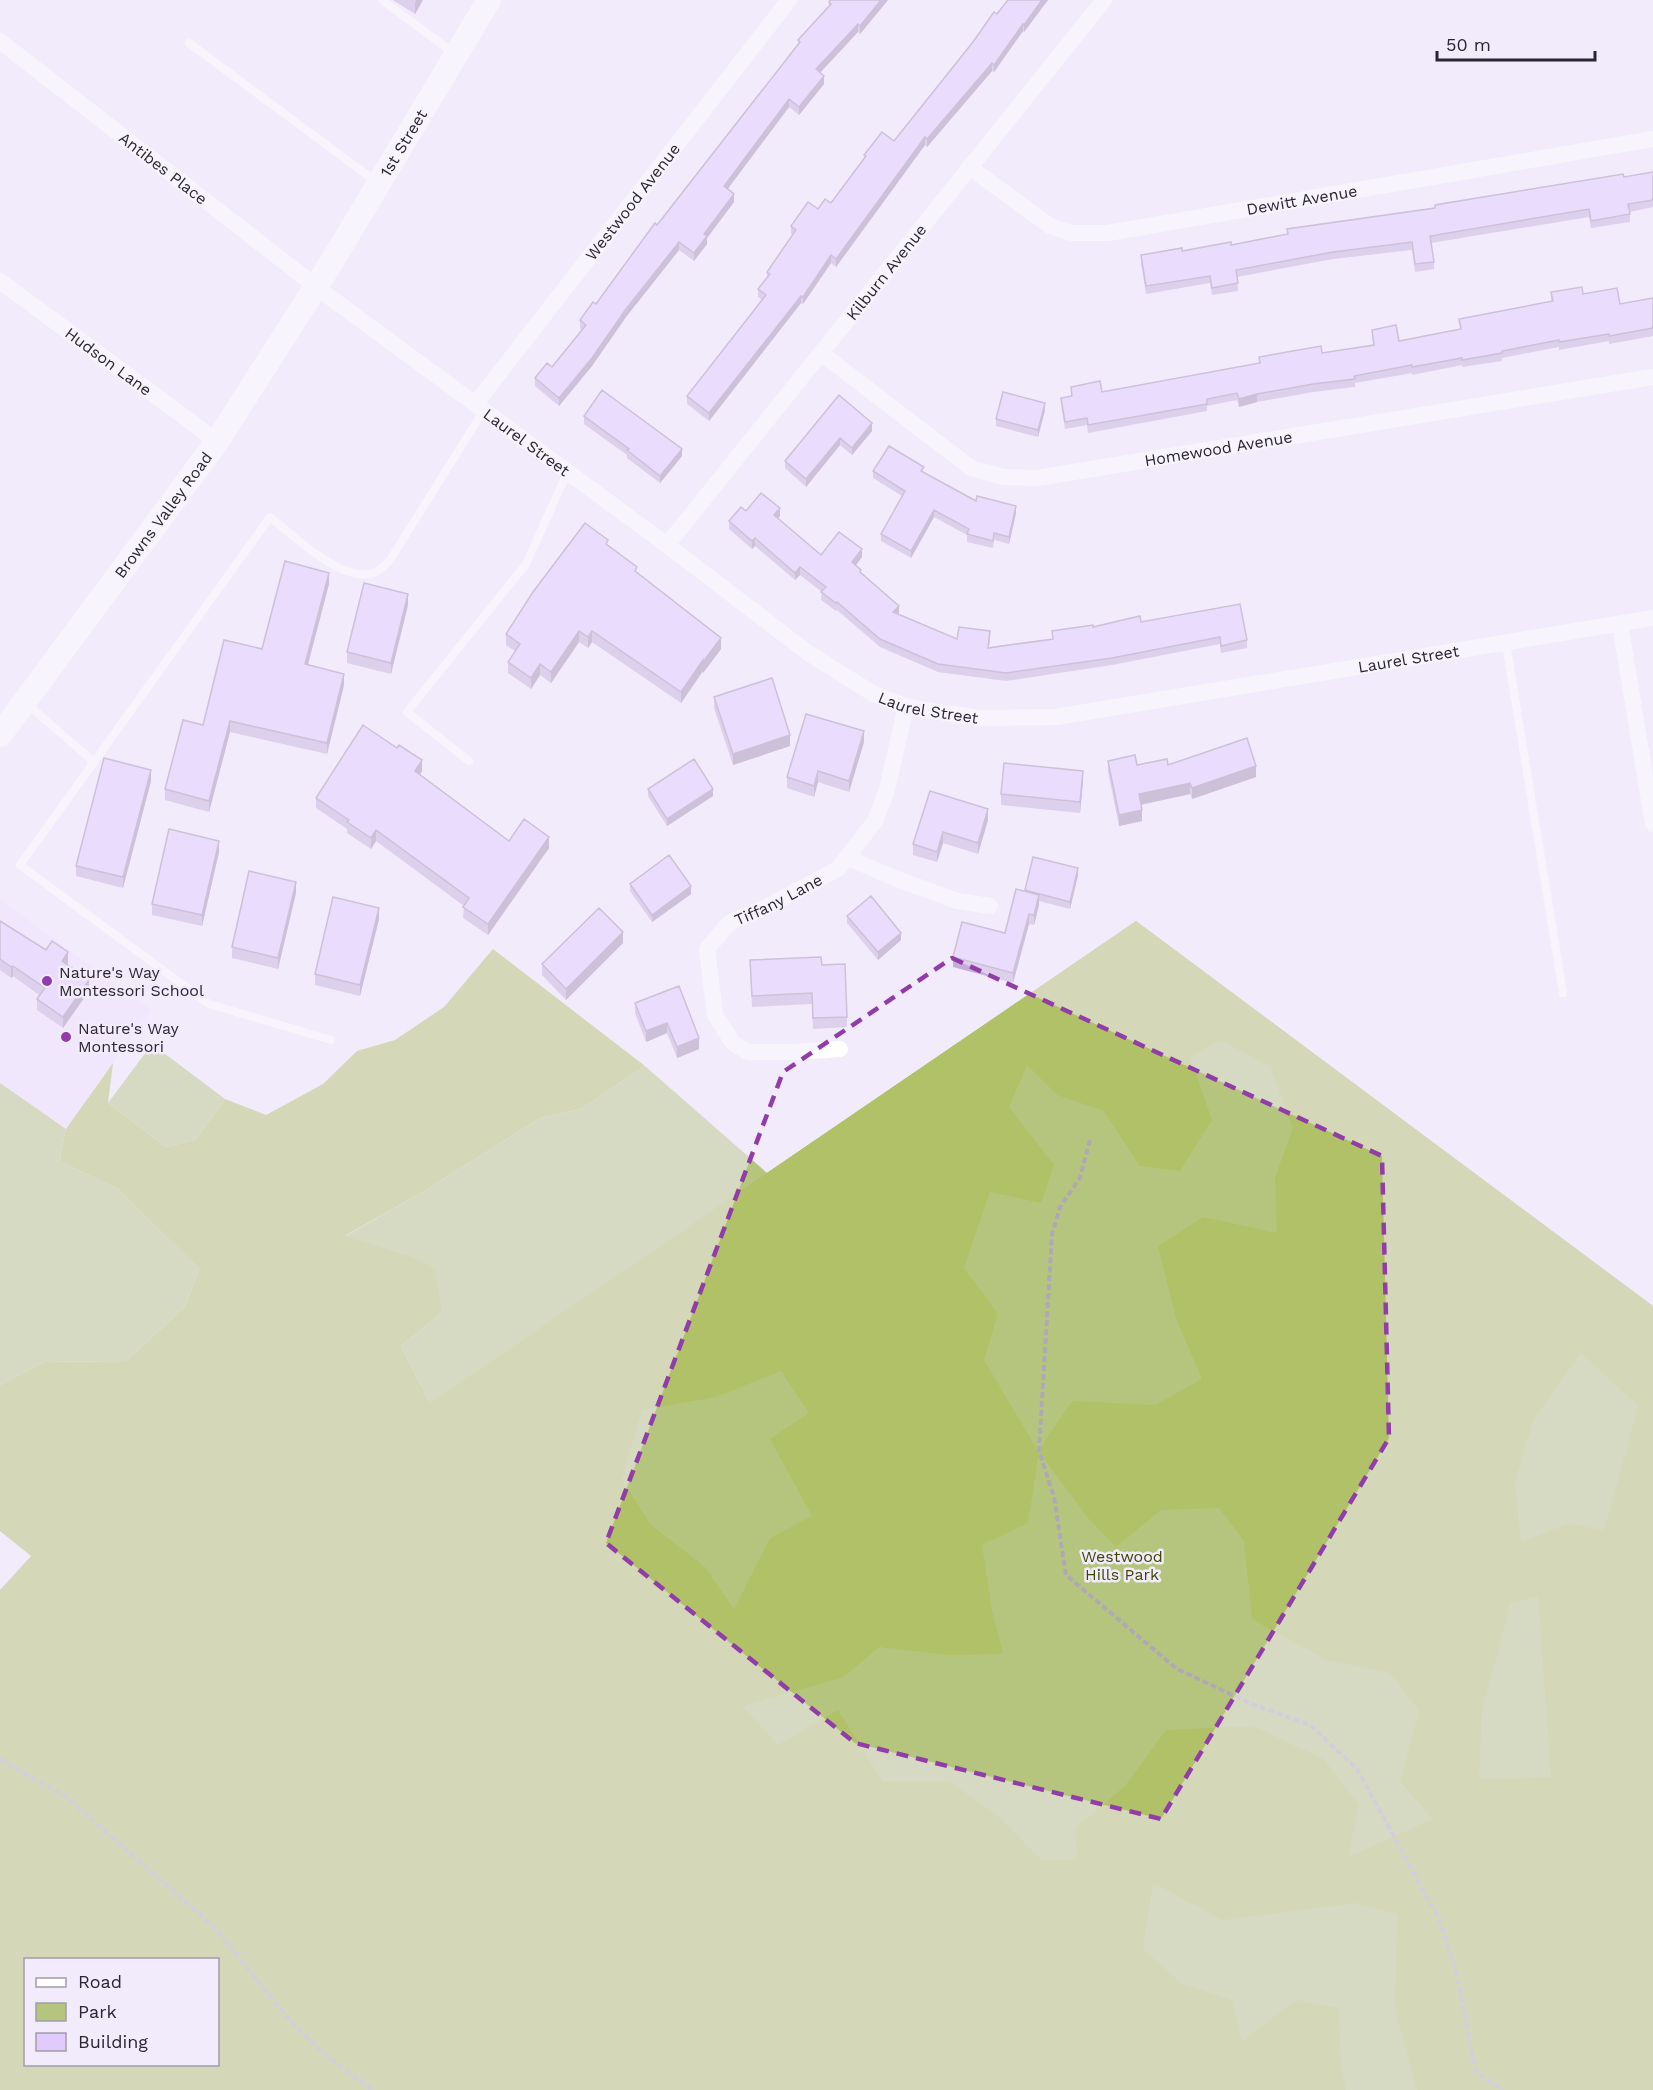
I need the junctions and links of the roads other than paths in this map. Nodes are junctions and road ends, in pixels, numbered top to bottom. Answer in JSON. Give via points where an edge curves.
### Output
{"nodes":[{"id":1,"x":382,"y":0,"type":"edge"},
{"id":2,"x":489,"y":0,"type":"edge"},
{"id":3,"x":789,"y":0,"type":"edge"},
{"id":4,"x":1104,"y":0,"type":"edge"},
{"id":5,"x":0,"y":41,"type":"edge"},
{"id":6,"x":189,"y":43,"type":"dead end"},
{"id":7,"x":458,"y":56,"type":"junction"},
{"id":8,"x":1653,"y":140,"type":"edge"},
{"id":9,"x":969,"y":167,"type":"junction"},
{"id":10,"x":379,"y":183,"type":"junction"},
{"id":11,"x":0,"y":281,"type":"edge"},
{"id":12,"x":321,"y":291,"type":"junction"},
{"id":13,"x":820,"y":353,"type":"junction"},
{"id":14,"x":1653,"y":377,"type":"edge"},
{"id":15,"x":481,"y":406,"type":"junction"},
{"id":16,"x":216,"y":443,"type":"junction"},
{"id":17,"x":568,"y":471,"type":"junction"},
{"id":18,"x":667,"y":544,"type":"junction"},
{"id":19,"x":1653,"y":618,"type":"edge"},
{"id":20,"x":1620,"y":624,"type":"junction"},
{"id":21,"x":1506,"y":643,"type":"junction"},
{"id":22,"x":24,"y":702,"type":"junction"},
{"id":23,"x":906,"y":707,"type":"junction"},
{"id":24,"x":0,"y":735,"type":"edge"},
{"id":25,"x":469,"y":760,"type":"dead end"},
{"id":26,"x":94,"y":762,"type":"junction"},
{"id":27,"x":1653,"y":824,"type":"edge"},
{"id":28,"x":848,"y":858,"type":"junction"},
{"id":29,"x":990,"y":906,"type":"dead end"},
{"id":30,"x":1563,"y":993,"type":"dead end"},
{"id":31,"x":331,"y":1040,"type":"dead end"},
{"id":32,"x":840,"y":1048,"type":"dead end"}],
"edges":[{"from":1,"to":7,"type":"lane"},
{"from":2,"to":7,"type":"main road","name":"1st Street"},
{"from":3,"to":15,"type":"street","name":"Westwood Avenue"},
{"from":4,"to":9,"type":"street","name":"Kilburn Avenue"},
{"from":5,"to":12,"type":"street","name":"Antibes Place"},
{"from":6,"to":10,"type":"lane"},
{"from":7,"to":10,"type":"main road","name":"1st Street"},
{"from":8,"to":9,"type":"street","name":"Dewitt Avenue","via":[[1108,233],[1071,233],[1050,226]]},
{"from":9,"to":13,"type":"street","name":"Kilburn Avenue"},
{"from":10,"to":12,"type":"main road","name":"1st Street"},
{"from":11,"to":16,"type":"street","name":"Hudson Lane"},
{"from":12,"to":15,"type":"street","name":"Laurel Street"},
{"from":12,"to":16,"type":"main road","name":"Browns Valley Road"},
{"from":13,"to":14,"type":"street","name":"Homewood Avenue","via":[[971,468],[1004,477],[1037,478]]},
{"from":13,"to":18,"type":"street","name":"Kilburn Avenue"},
{"from":15,"to":17,"type":"street","name":"Laurel Street"},
{"from":15,"to":26,"type":"lane","via":[[390,560],[377,572],[362,575],[333,565],[270,517]]},
{"from":16,"to":22,"type":"main road","name":"Browns Valley Road"},
{"from":17,"to":18,"type":"street","name":"Laurel Street"},
{"from":17,"to":25,"type":"lane","via":[[526,564],[407,712]]},
{"from":18,"to":23,"type":"street","name":"Laurel Street","via":[[807,652],[872,693]]},
{"from":19,"to":20,"type":"street","name":"Laurel Street"},
{"from":20,"to":21,"type":"street","name":"Laurel Street"},
{"from":20,"to":27,"type":"street"},
{"from":21,"to":23,"type":"street","name":"Laurel Street","via":[[1056,717],[980,718]]},
{"from":21,"to":30,"type":"lane"},
{"from":22,"to":24,"type":"main road","name":"Browns Valley Road"},
{"from":22,"to":26,"type":"lane"},
{"from":23,"to":28,"type":"street","name":"Tiffany Lane","via":[[886,793],[875,821]]},
{"from":26,"to":31,"type":"lane","via":[[20,865],[209,1004]]},
{"from":28,"to":29,"type":"street","via":[[957,901]]},
{"from":28,"to":32,"type":"street","name":"Tiffany Lane","via":[[838,870],[729,923],[706,949],[715,1015],[733,1043],[748,1052]]}]}
